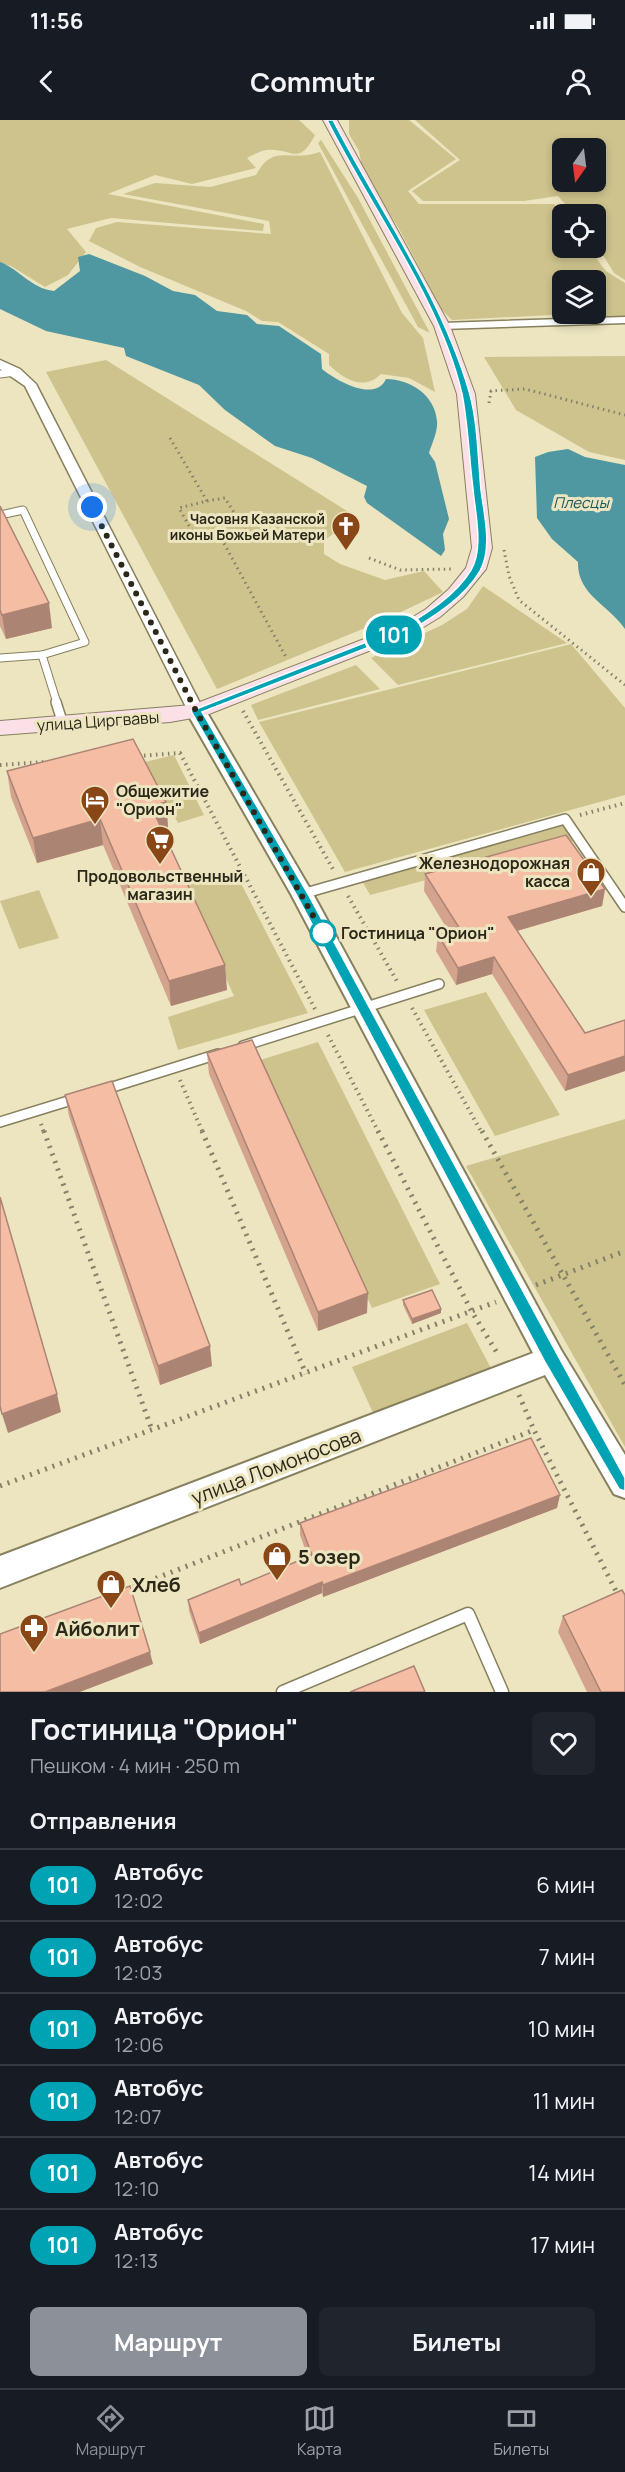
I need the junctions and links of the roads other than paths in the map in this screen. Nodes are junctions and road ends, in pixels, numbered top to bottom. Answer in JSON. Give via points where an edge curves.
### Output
{"nodes":[{"id":1,"x":330,"y":120,"type":"edge"},
{"id":2,"x":625,"y":320,"type":"edge"},
{"id":3,"x":442,"y":326,"type":"junction"},
{"id":4,"x":0,"y":364,"type":"edge"},
{"id":5,"x":15,"y":372,"type":"junction"},
{"id":6,"x":0,"y":374,"type":"edge"},
{"id":7,"x":0,"y":515,"type":"edge"},
{"id":8,"x":42,"y":656,"type":"junction"},
{"id":9,"x":0,"y":658,"type":"edge"},
{"id":10,"x":196,"y":711,"type":"junction"},
{"id":11,"x":63,"y":724,"type":"junction"},
{"id":12,"x":0,"y":728,"type":"edge"},
{"id":13,"x":302,"y":894,"type":"junction"},
{"id":14,"x":625,"y":907,"type":"edge"},
{"id":15,"x":439,"y":984,"type":"dead end"},
{"id":16,"x":362,"y":1009,"type":"junction"},
{"id":17,"x":0,"y":1122,"type":"edge"},
{"id":18,"x":552,"y":1359,"type":"junction"},
{"id":19,"x":625,"y":1483,"type":"edge"},
{"id":20,"x":0,"y":1572,"type":"edge"},
{"id":21,"x":283,"y":1692,"type":"edge"},
{"id":22,"x":502,"y":1692,"type":"edge"}],
"edges":[{"from":1,"to":3,"type":"main road"},
{"from":2,"to":3,"type":"street"},
{"from":3,"to":10,"type":"main road","name":"улица Циргвавы","via":[[466,394],[481,525],[482,548],[476,569],[433,613],[405,630]]},
{"from":4,"to":5,"type":"street"},
{"from":5,"to":6,"type":"lane"},
{"from":5,"to":10,"type":"street","via":[[30,384]]},
{"from":7,"to":8,"type":"lane","via":[[23,510],[85,642]]},
{"from":8,"to":9,"type":"lane"},
{"from":8,"to":11,"type":"lane"},
{"from":10,"to":11,"type":"main road","name":"улица Циргвавы"},
{"from":10,"to":13,"type":"street"},
{"from":11,"to":12,"type":"main road","name":"улица Циргвавы"},
{"from":13,"to":14,"type":"lane","via":[[565,819]]},
{"from":13,"to":16,"type":"street"},
{"from":15,"to":16,"type":"lane"},
{"from":16,"to":17,"type":"lane"},
{"from":16,"to":18,"type":"street"},
{"from":18,"to":19,"type":"street"},
{"from":18,"to":20,"type":"street","name":"улица Ломоносова"},
{"from":21,"to":22,"type":"lane","via":[[468,1614]]}]}
